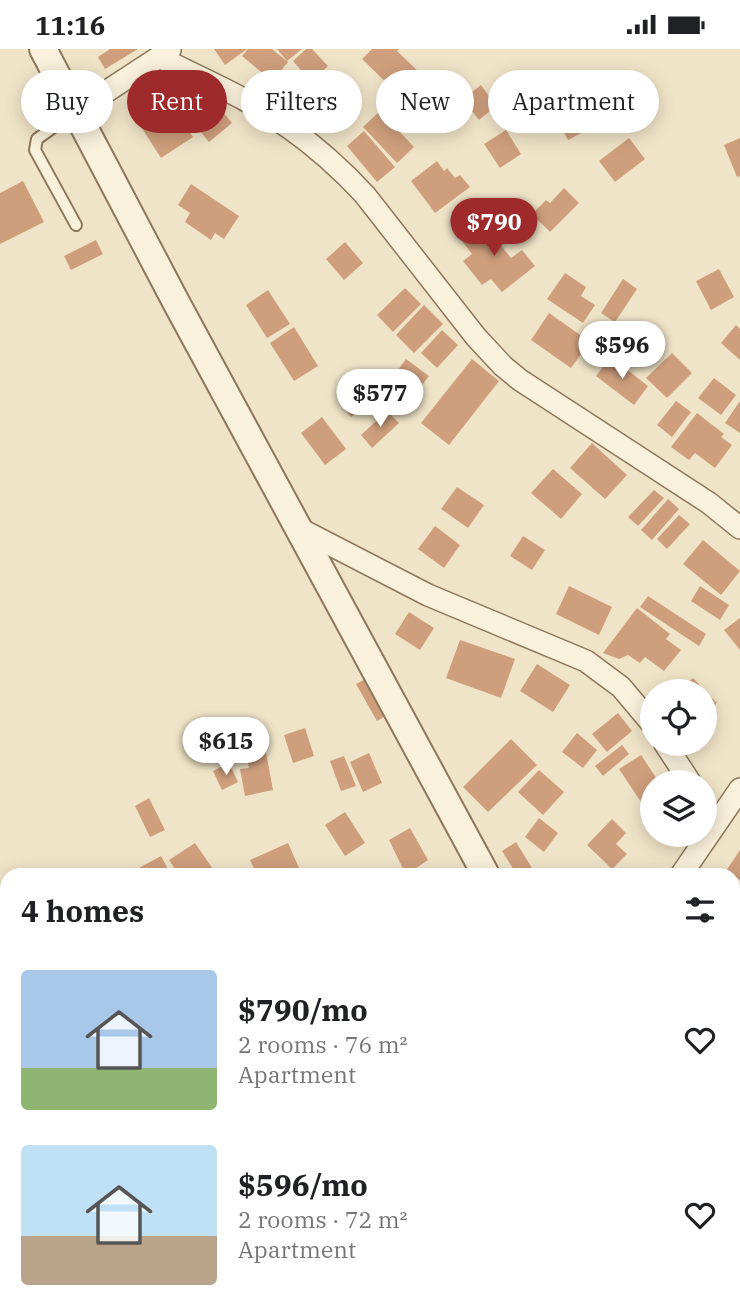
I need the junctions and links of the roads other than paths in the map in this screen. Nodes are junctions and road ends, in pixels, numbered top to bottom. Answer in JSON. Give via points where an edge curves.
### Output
{"nodes":[{"id":1,"x":43,"y":49,"type":"edge"},
{"id":2,"x":165,"y":53,"type":"edge"},
{"id":3,"x":54,"y":70,"type":"edge"},
{"id":4,"x":113,"y":87,"type":"edge"},
{"id":5,"x":45,"y":133,"type":"edge"},
{"id":6,"x":86,"y":133,"type":"edge"},
{"id":7,"x":76,"y":225,"type":"dead end"},
{"id":8,"x":298,"y":528,"type":"junction"},
{"id":9,"x":740,"y":528,"type":"edge"},
{"id":10,"x":640,"y":710,"type":"edge"},
{"id":11,"x":740,"y":789,"type":"edge"},
{"id":12,"x":717,"y":808,"type":"edge"},
{"id":13,"x":695,"y":847,"type":"edge"},
{"id":14,"x":482,"y":868,"type":"edge"},
{"id":15,"x":684,"y":868,"type":"edge"}],
"edges":[{"from":1,"to":3,"type":"street"},
{"from":2,"to":4,"type":"street"},
{"from":2,"to":9,"type":"street","via":[[288,127],[349,178],[503,366]]},
{"from":5,"to":7,"type":"lane","via":[[37,139],[35,150]]},
{"from":6,"to":8,"type":"street"},
{"from":8,"to":10,"type":"street","via":[[428,595],[586,661],[621,687]]},
{"from":8,"to":14,"type":"street"},
{"from":11,"to":12,"type":"street"},
{"from":13,"to":15,"type":"street"}]}
